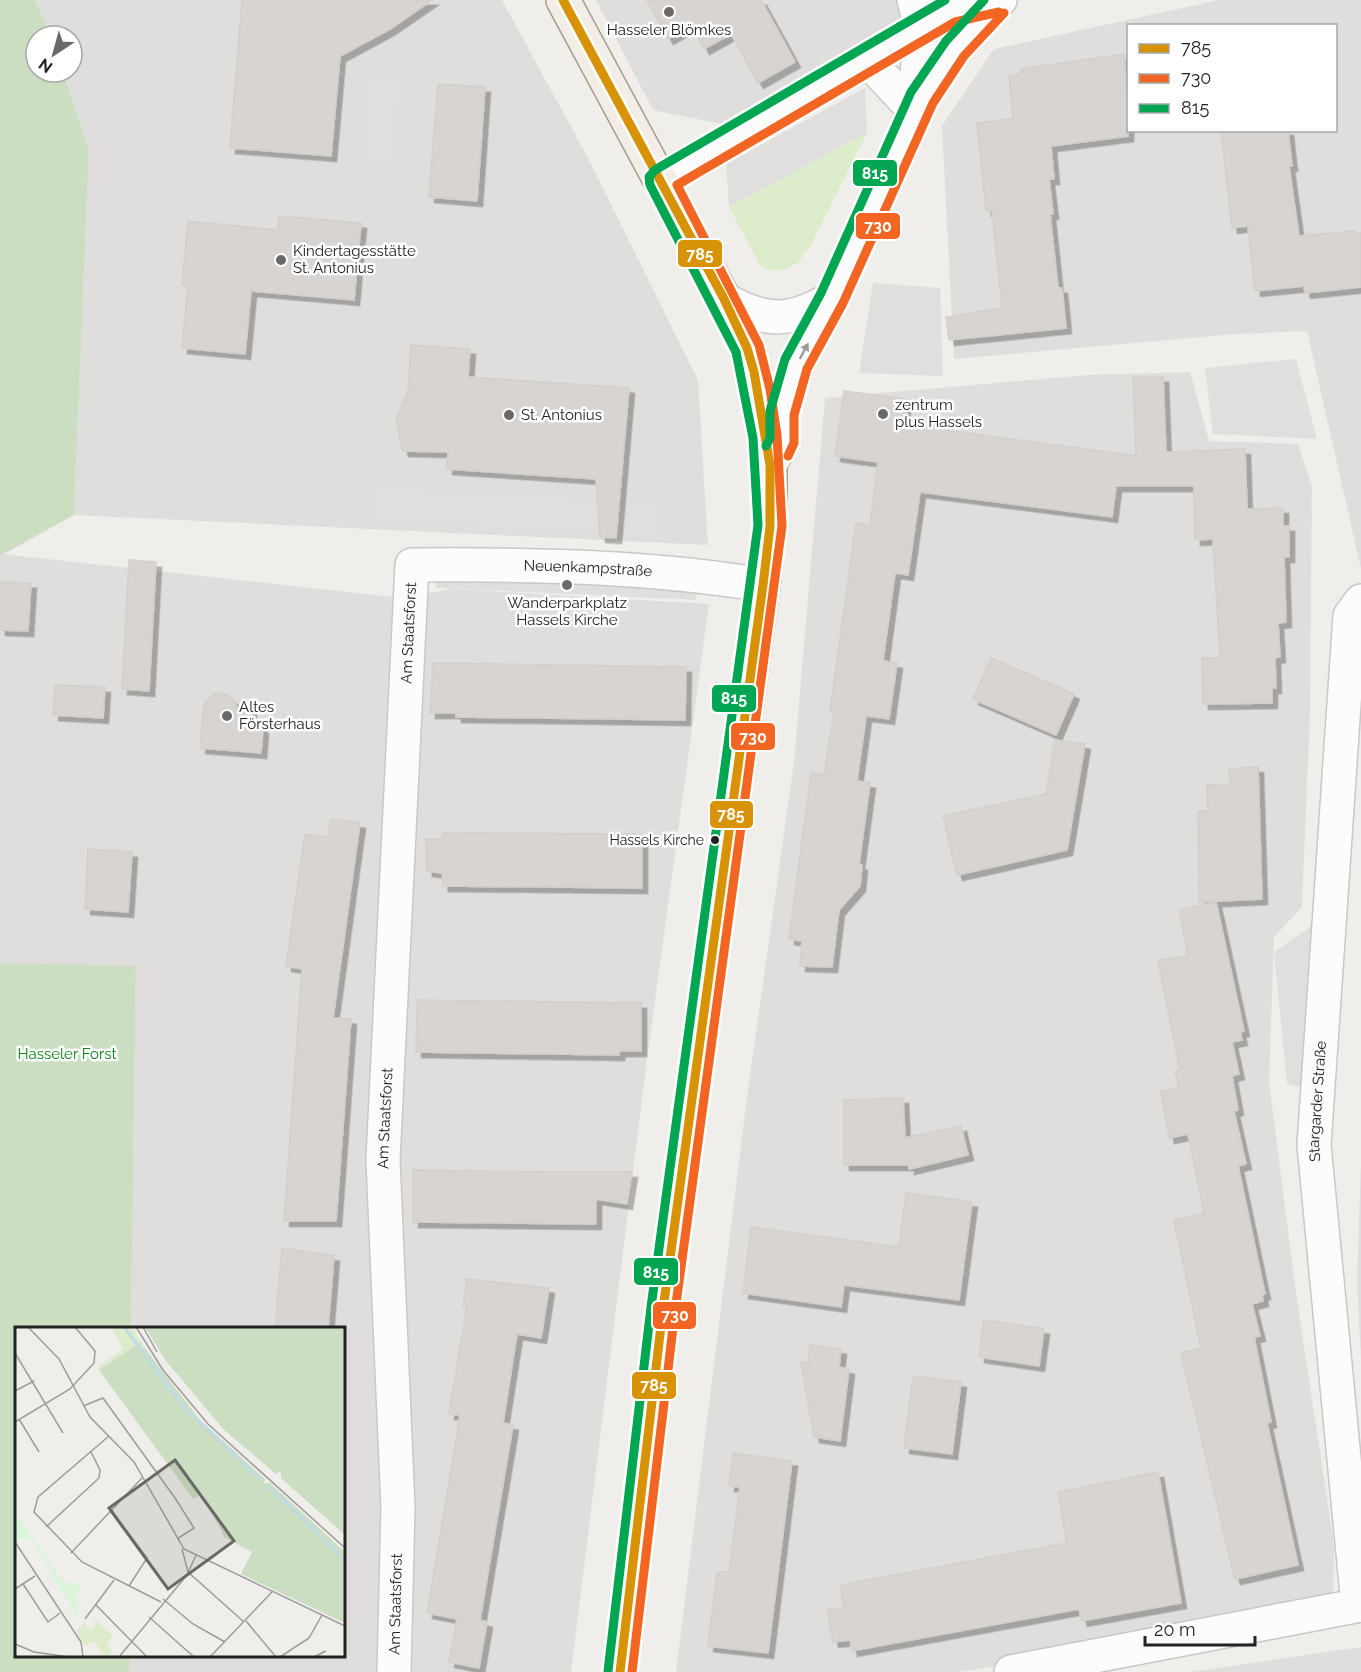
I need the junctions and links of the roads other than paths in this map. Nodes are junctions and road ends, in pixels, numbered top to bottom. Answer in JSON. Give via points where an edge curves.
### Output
{"nodes":[{"id":1,"x":563,"y":0,"type":"edge"},
{"id":2,"x":998,"y":0,"type":"edge"},
{"id":3,"x":918,"y":14,"type":"edge"},
{"id":4,"x":868,"y":61,"type":"junction"},
{"id":5,"x":914,"y":110,"type":"junction"},
{"id":6,"x":661,"y":180,"type":"junction"},
{"id":7,"x":832,"y":298,"type":"junction"},
{"id":8,"x":724,"y":299,"type":"junction"},
{"id":9,"x":770,"y":465,"type":"junction"},
{"id":10,"x":412,"y":565,"type":"joint"},
{"id":11,"x":763,"y":585,"type":"junction"},
{"id":12,"x":1361,"y":601,"type":"edge"},
{"id":13,"x":1359,"y":1605,"type":"edge"},
{"id":14,"x":394,"y":1672,"type":"edge"},
{"id":15,"x":620,"y":1672,"type":"edge"},
{"id":16,"x":1011,"y":1672,"type":"edge"}],
"edges":[{"from":1,"to":6,"type":"main road"},
{"from":2,"to":3,"type":"street"},
{"from":2,"to":5,"type":"street","via":[[943,63]]},
{"from":3,"to":4,"type":"street"},
{"from":3,"to":5,"type":"street"},
{"from":4,"to":5,"type":"street"},
{"from":4,"to":6,"type":"street"},
{"from":5,"to":7,"type":"street","via":[[908,134]]},
{"from":6,"to":8,"type":"main road"},
{"from":7,"to":8,"type":"street","via":[[798,315],[779,318],[748,313]]},
{"from":9,"to":7,"type":"street","one_way":true,"via":[[782,441],[782,413],[789,382]]},
{"from":8,"to":9,"type":"main road","via":[[754,372]]},
{"from":9,"to":11,"type":"main road","via":[[770,526]]},
{"from":10,"to":11,"type":"street","name":"Neuenkampstraße","via":[[518,564],[721,578]]},
{"from":10,"to":14,"type":"street","name":"Am Staatsforst","via":[[383,1160],[398,1507]]},
{"from":11,"to":15,"type":"main road","via":[[663,1309]]},
{"from":12,"to":13,"type":"street","name":"Stargarder Straße","via":[[1350,616],[1314,1144]]},
{"from":13,"to":16,"type":"street"}]}
